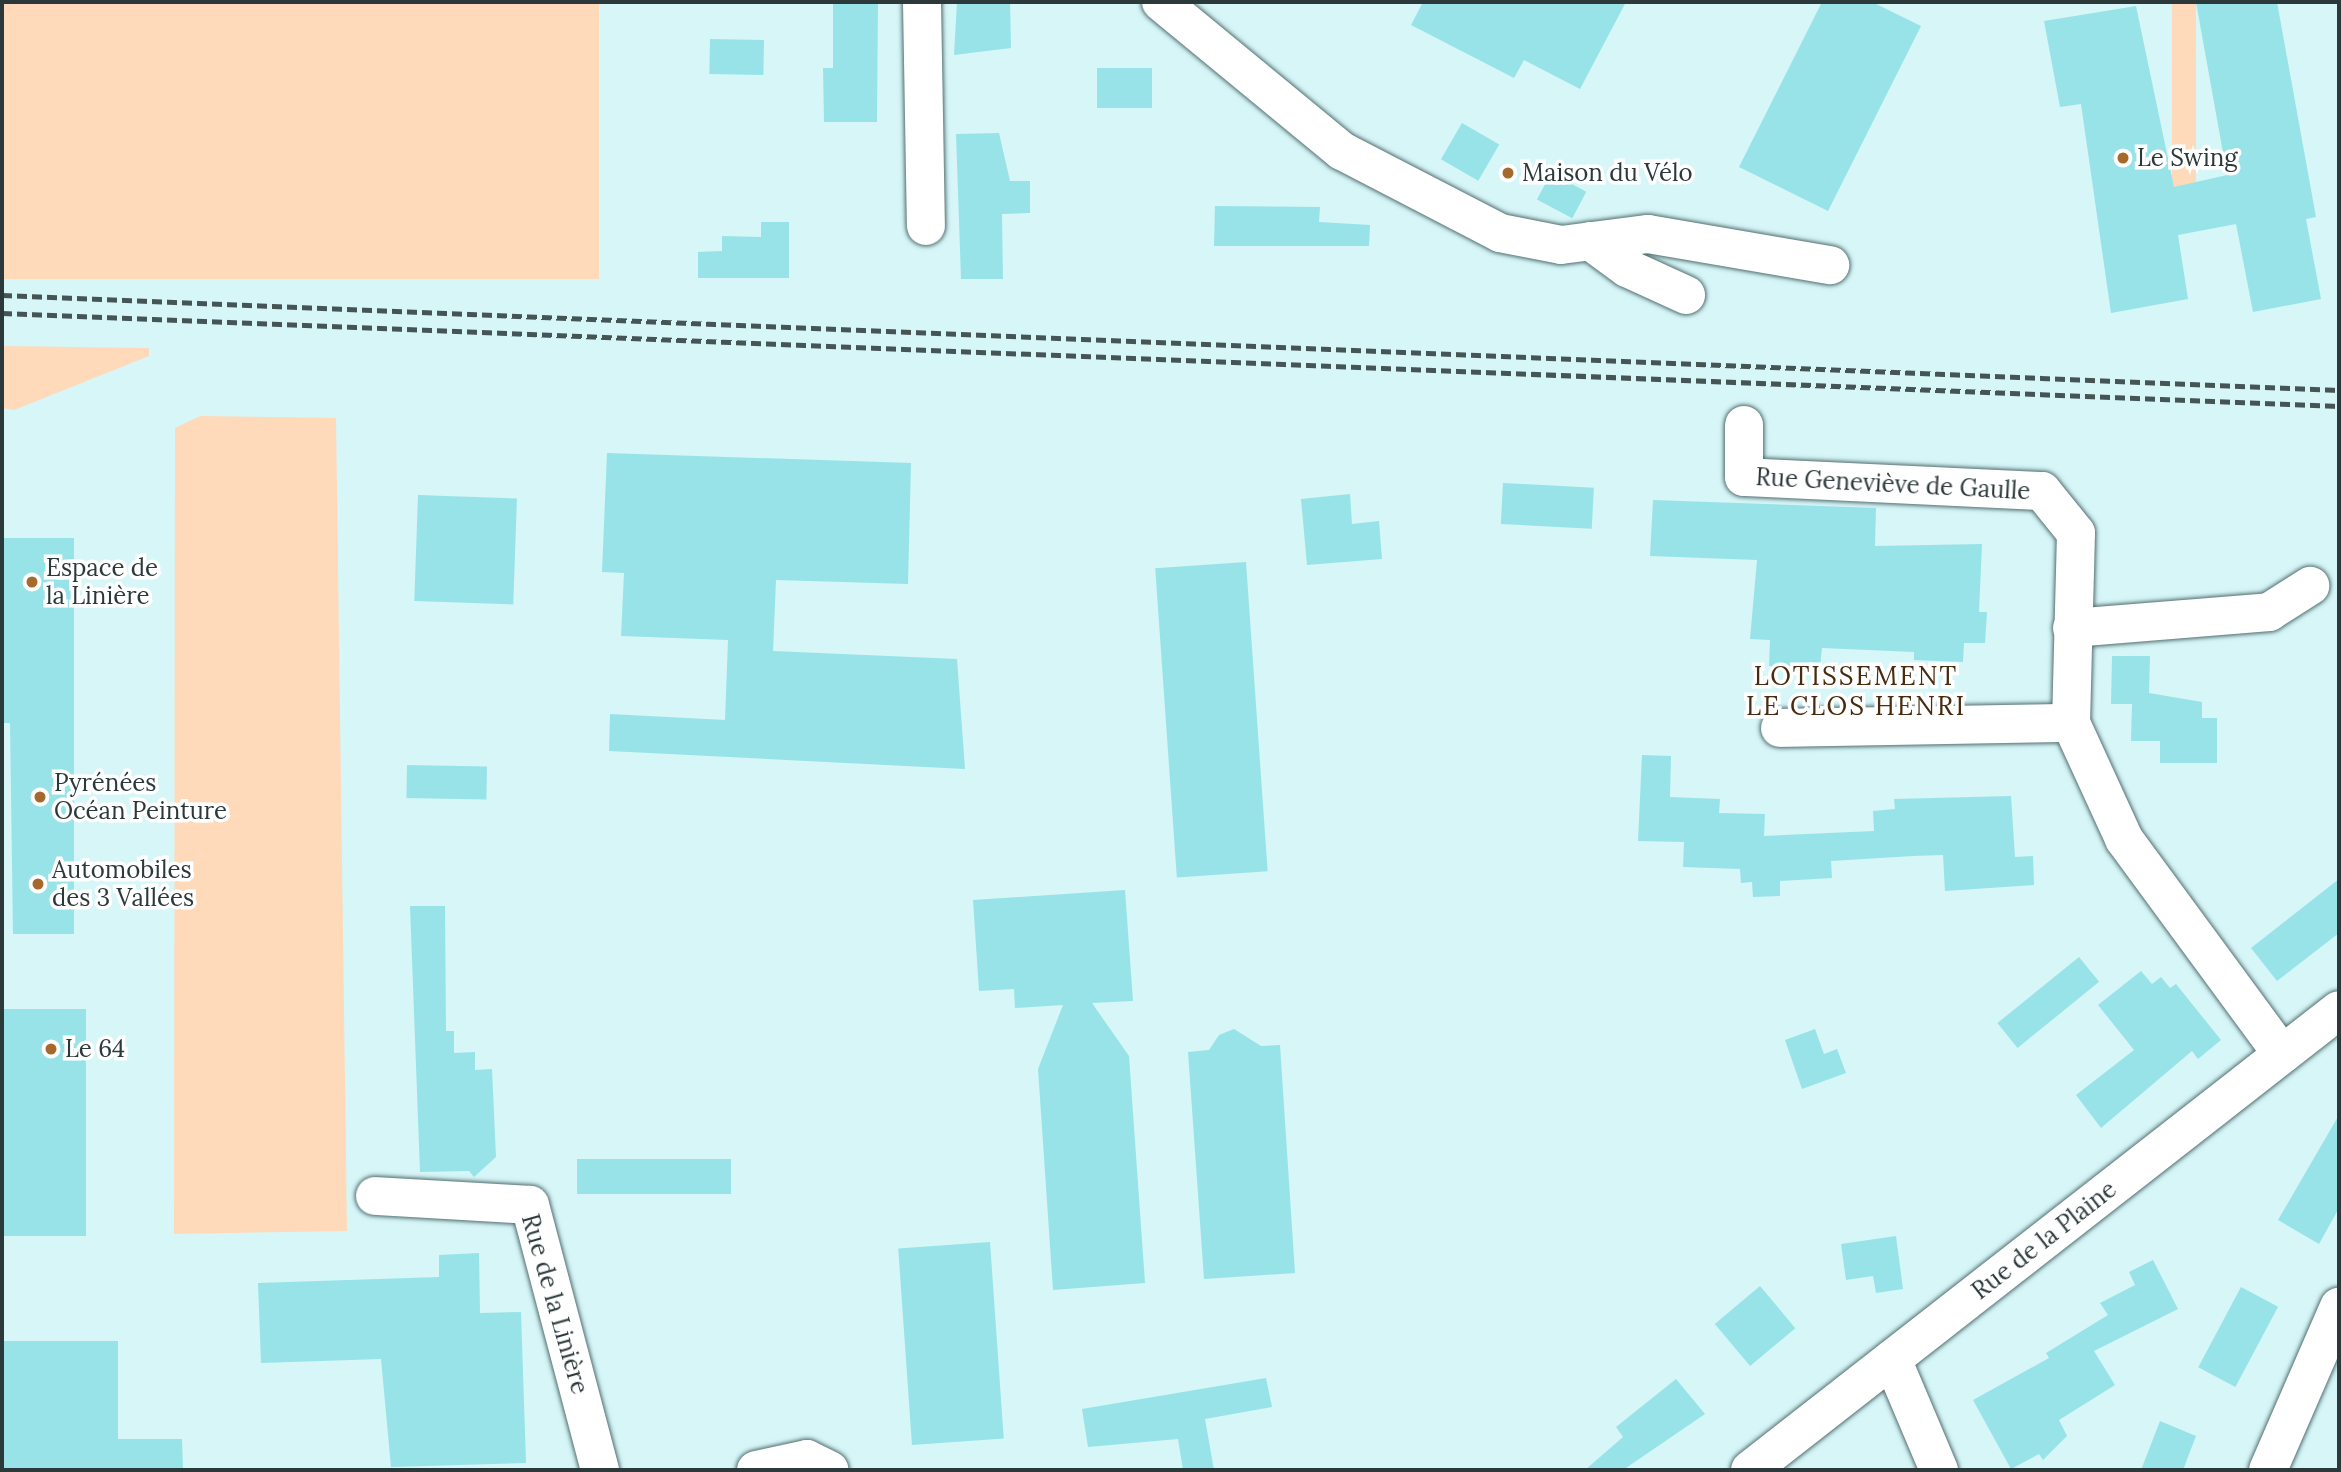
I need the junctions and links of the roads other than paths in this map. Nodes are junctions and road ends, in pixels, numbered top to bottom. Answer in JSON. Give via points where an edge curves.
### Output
{"nodes":[{"id":1,"x":922,"y":2,"type":"edge"},
{"id":2,"x":1161,"y":2,"type":"edge"},
{"id":3,"x":926,"y":226,"type":"dead end"},
{"id":4,"x":1590,"y":242,"type":"junction"},
{"id":5,"x":1830,"y":265,"type":"dead end"},
{"id":6,"x":1686,"y":295,"type":"dead end"},
{"id":7,"x":1744,"y":425,"type":"dead end"},
{"id":8,"x":2310,"y":586,"type":"dead end"},
{"id":9,"x":2072,"y":628,"type":"junction"},
{"id":10,"x":2071,"y":723,"type":"junction"},
{"id":11,"x":1780,"y":728,"type":"dead end"},
{"id":12,"x":2339,"y":1010,"type":"edge"},
{"id":13,"x":2282,"y":1054,"type":"junction"},
{"id":14,"x":375,"y":1196,"type":"dead end"},
{"id":15,"x":2335,"y":1322,"type":"edge"},
{"id":16,"x":1892,"y":1359,"type":"junction"},
{"id":17,"x":600,"y":1470,"type":"edge"},
{"id":18,"x":757,"y":1470,"type":"edge"},
{"id":19,"x":830,"y":1470,"type":"edge"},
{"id":20,"x":1750,"y":1470,"type":"edge"},
{"id":21,"x":1940,"y":1470,"type":"edge"},
{"id":22,"x":2268,"y":1470,"type":"edge"}],
"edges":[{"from":1,"to":3,"type":"street"},
{"from":2,"to":4,"type":"street","via":[[1312,130],[1375,172],[1500,233],[1561,245]]},
{"from":4,"to":5,"type":"street","via":[[1648,234]]},
{"from":4,"to":6,"type":"street","via":[[1627,268]]},
{"from":7,"to":9,"type":"street","name":"Rue Geneviève de Gaulle","via":[[1744,477],[2042,491],[2076,533]]},
{"from":8,"to":9,"type":"street","via":[[2269,612]]},
{"from":9,"to":10,"type":"street","name":"Rue Geneviève de Gaulle"},
{"from":10,"to":11,"type":"street"},
{"from":10,"to":13,"type":"street","name":"Rue Geneviève de Gaulle","via":[[2124,839]]},
{"from":12,"to":13,"type":"street","name":"Rue de la Plaine"},
{"from":13,"to":16,"type":"street","name":"Rue de la Plaine"},
{"from":14,"to":17,"type":"street","name":"Rue de la Linière","via":[[530,1205]]},
{"from":15,"to":22,"type":"street"},
{"from":16,"to":20,"type":"street","name":"Rue de la Plaine"},
{"from":16,"to":21,"type":"street"},
{"from":18,"to":19,"type":"street","via":[[807,1459]]}]}
